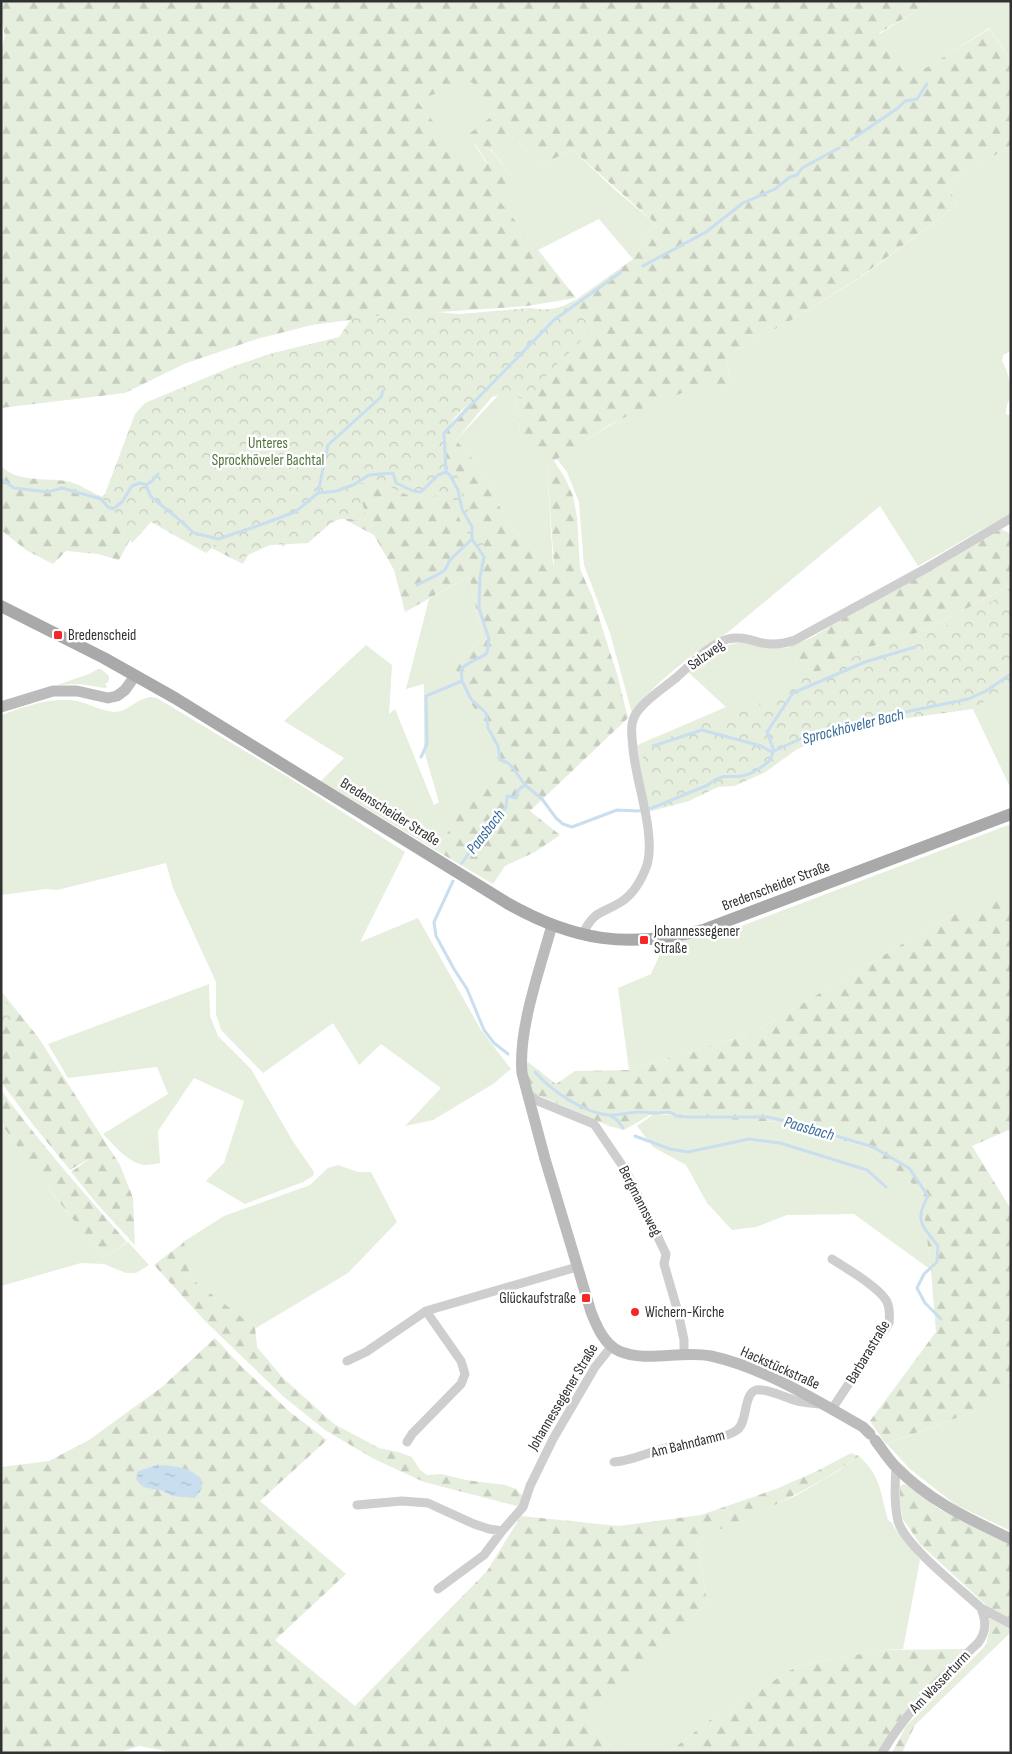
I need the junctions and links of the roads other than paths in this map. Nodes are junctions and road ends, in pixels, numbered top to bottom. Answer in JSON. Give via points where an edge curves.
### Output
{"nodes":[{"id":1,"x":1011,"y":518,"type":"edge"},
{"id":2,"x":1,"y":606,"type":"edge"},
{"id":3,"x":135,"y":676,"type":"junction"},
{"id":4,"x":1,"y":707,"type":"edge"},
{"id":5,"x":1011,"y":814,"type":"edge"},
{"id":6,"x":552,"y":925,"type":"junction"},
{"id":7,"x":582,"y":935,"type":"junction"},
{"id":8,"x":528,"y":1094,"type":"junction"},
{"id":9,"x":832,"y":1258,"type":"dead end"},
{"id":10,"x":577,"y":1267,"type":"junction"},
{"id":11,"x":426,"y":1311,"type":"junction"},
{"id":12,"x":611,"y":1347,"type":"junction"},
{"id":13,"x":684,"y":1355,"type":"junction"},
{"id":14,"x":347,"y":1361,"type":"dead end"},
{"id":15,"x":827,"y":1407,"type":"junction"},
{"id":16,"x":408,"y":1442,"type":"dead end"},
{"id":17,"x":614,"y":1462,"type":"dead end"},
{"id":18,"x":896,"y":1467,"type":"junction"},
{"id":19,"x":357,"y":1504,"type":"dead end"},
{"id":20,"x":502,"y":1531,"type":"junction"},
{"id":21,"x":1011,"y":1539,"type":"edge"},
{"id":22,"x":438,"y":1589,"type":"dead end"},
{"id":23,"x":981,"y":1608,"type":"junction"},
{"id":24,"x":1011,"y":1624,"type":"edge"},
{"id":25,"x":882,"y":1753,"type":"edge"}],
"edges":[{"from":1,"to":7,"type":"street","name":"Salzweg","via":[[795,640],[777,644],[736,638],[716,645],[645,703],[634,718],[632,728],[634,762],[646,817],[648,862],[636,888],[596,914]]},
{"from":2,"to":3,"type":"main road","name":"Bredenscheider Straße"},
{"from":3,"to":4,"type":"street","via":[[117,696],[108,698],[77,691],[53,691]]},
{"from":3,"to":6,"type":"main road","name":"Bredenscheider Straße","via":[[507,903]]},
{"from":5,"to":7,"type":"main road","name":"Bredenscheider Straße","via":[[703,930],[644,940]]},
{"from":6,"to":7,"type":"main road","name":"Bredenscheider Straße"},
{"from":6,"to":8,"type":"street","name":"Johannessegener Straße","via":[[523,1038],[522,1069]]},
{"from":8,"to":10,"type":"street","name":"Johannessegener Straße"},
{"from":8,"to":13,"type":"street","name":"Bergmannsweg","via":[[594,1124],[626,1171],[666,1254],[664,1264],[678,1312]]},
{"from":9,"to":15,"type":"street","name":"Barbarastraße","via":[[867,1282],[886,1300],[890,1311],[889,1322]]},
{"from":10,"to":11,"type":"street"},
{"from":10,"to":12,"type":"street","name":"Johannessegener Straße","via":[[591,1312]]},
{"from":11,"to":14,"type":"street","via":[[366,1352]]},
{"from":11,"to":16,"type":"street","via":[[462,1361],[465,1374],[461,1384]]},
{"from":12,"to":13,"type":"street","name":"Hackstückstraße","via":[[634,1356]]},
{"from":12,"to":20,"type":"street","name":"Johannessegener Straße","via":[[595,1367],[561,1425],[522,1507]]},
{"from":13,"to":15,"type":"street","name":"Hackstückstraße","via":[[709,1356],[750,1367]]},
{"from":15,"to":17,"type":"street","name":"Am Bahndamm","via":[[757,1390],[752,1392],[742,1425],[736,1431],[625,1462]]},
{"from":15,"to":18,"type":"street","name":"Hackstückstraße","via":[[864,1427]]},
{"from":18,"to":21,"type":"street","name":"Hackstückstraße","via":[[948,1508]]},
{"from":18,"to":23,"type":"street","via":[[896,1507],[906,1535],[915,1548]]},
{"from":19,"to":20,"type":"street","via":[[402,1500],[428,1503],[474,1524]]},
{"from":20,"to":22,"type":"street","name":"Johannessegener Straße","via":[[484,1555]]},
{"from":23,"to":24,"type":"street"},
{"from":23,"to":25,"type":"street","name":"Am Wasserturm","via":[[985,1626],[983,1636],[920,1700]]}]}
